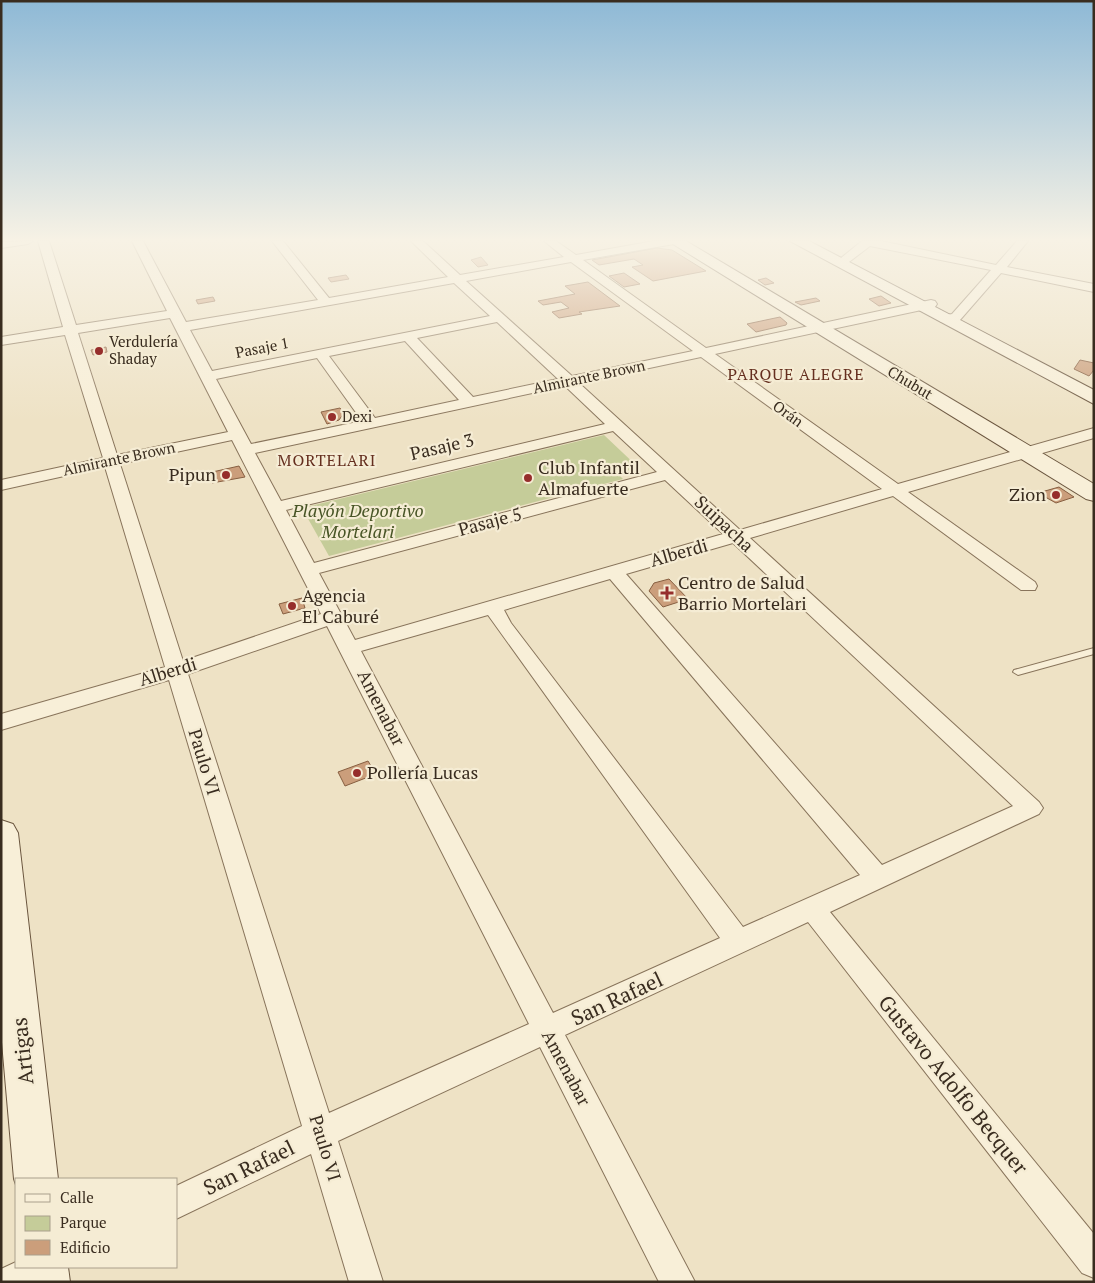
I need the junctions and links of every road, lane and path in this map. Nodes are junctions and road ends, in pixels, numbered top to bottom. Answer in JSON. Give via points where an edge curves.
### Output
{"nodes":[{"id":1,"x":61,"y":301,"type":"edge"},
{"id":2,"x":168,"y":301,"type":"edge"},
{"id":3,"x":332,"y":301,"type":"edge"},
{"id":4,"x":481,"y":301,"type":"edge"},
{"id":5,"x":633,"y":301,"type":"edge"},
{"id":6,"x":774,"y":301,"type":"edge"},
{"id":7,"x":918,"y":301,"type":"edge"},
{"id":8,"x":919,"y":301,"type":"edge"},
{"id":9,"x":967,"y":301,"type":"edge"},
{"id":10,"x":326,"y":302,"type":"joint"},
{"id":11,"x":926,"y":305,"type":"junction"},
{"id":12,"x":500,"y":318,"type":"junction"},
{"id":13,"x":950,"y":318,"type":"junction"},
{"id":14,"x":178,"y":320,"type":"junction"},
{"id":15,"x":819,"y":328,"type":"junction"},
{"id":16,"x":70,"y":330,"type":"junction"},
{"id":17,"x":408,"y":336,"type":"junction"},
{"id":18,"x":1,"y":341,"type":"edge"},
{"id":19,"x":704,"y":352,"type":"junction"},
{"id":20,"x":320,"y":353,"type":"junction"},
{"id":21,"x":208,"y":376,"type":"junction"},
{"id":22,"x":568,"y":381,"type":"junction"},
{"id":23,"x":1094,"y":389,"type":"edge"},
{"id":24,"x":1094,"y":398,"type":"edge"},
{"id":25,"x":469,"y":402,"type":"junction"},
{"id":26,"x":371,"y":423,"type":"junction"},
{"id":27,"x":617,"y":426,"type":"junction"},
{"id":28,"x":1094,"y":433,"type":"edge"},
{"id":29,"x":242,"y":442,"type":"junction"},
{"id":30,"x":1025,"y":453,"type":"junction"},
{"id":31,"x":110,"y":461,"type":"junction"},
{"id":32,"x":669,"y":474,"type":"junction"},
{"id":33,"x":1,"y":485,"type":"edge"},
{"id":34,"x":895,"y":490,"type":"junction"},
{"id":35,"x":1094,"y":494,"type":"edge"},
{"id":36,"x":276,"y":507,"type":"junction"},
{"id":37,"x":736,"y":536,"type":"junction"},
{"id":38,"x":310,"y":570,"type":"junction"},
{"id":39,"x":614,"y":572,"type":"junction"},
{"id":40,"x":1028,"y":586,"type":"dead end"},
{"id":41,"x":493,"y":607,"type":"junction"},
{"id":42,"x":333,"y":618,"type":"junction"},
{"id":43,"x":350,"y":648,"type":"junction"},
{"id":44,"x":1094,"y":651,"type":"edge"},
{"id":45,"x":175,"y":671,"type":"junction"},
{"id":46,"x":1018,"y":672,"type":"dead end"},
{"id":47,"x":1,"y":722,"type":"edge"},
{"id":48,"x":1031,"y":808,"type":"joint"},
{"id":49,"x":1,"y":834,"type":"edge"},
{"id":50,"x":878,"y":878,"type":"junction"},
{"id":51,"x":814,"y":908,"type":"junction"},
{"id":52,"x":738,"y":943,"type":"junction"},
{"id":53,"x":547,"y":1031,"type":"junction"},
{"id":54,"x":321,"y":1133,"type":"junction"},
{"id":55,"x":36,"y":1178,"type":"edge"},
{"id":56,"x":178,"y":1202,"type":"edge"},
{"id":57,"x":1094,"y":1261,"type":"edge"},
{"id":58,"x":42,"y":1268,"type":"edge"},
{"id":59,"x":44,"y":1268,"type":"edge"},
{"id":60,"x":11,"y":1282,"type":"edge"},
{"id":61,"x":46,"y":1282,"type":"edge"},
{"id":62,"x":366,"y":1282,"type":"edge"},
{"id":63,"x":678,"y":1282,"type":"edge"}],
"edges":[{"from":1,"to":16,"type":"street","name":"Paulo VI"},
{"from":2,"to":14,"type":"street","name":"Amenabar"},
{"from":3,"to":10,"type":"street"},
{"from":4,"to":12,"type":"street","name":"Suipacha"},
{"from":5,"to":19,"type":"street","name":"Orán"},
{"from":6,"to":15,"type":"main road","name":"Chubut"},
{"from":7,"to":11,"type":"main road"},
{"from":8,"to":11,"type":"main road"},
{"from":9,"to":13,"type":"street"},
{"from":10,"to":14,"type":"street"},
{"from":11,"to":13,"type":"main road"},
{"from":11,"to":15,"type":"street","name":"Almirante Brown"},
{"from":12,"to":17,"type":"street","name":"Pasaje 1"},
{"from":12,"to":22,"type":"street","name":"Suipacha"},
{"from":13,"to":23,"type":"main road"},
{"from":13,"to":24,"type":"main road"},
{"from":14,"to":16,"type":"street"},
{"from":14,"to":21,"type":"street","name":"Amenabar"},
{"from":15,"to":19,"type":"street","name":"Almirante Brown"},
{"from":15,"to":30,"type":"main road","name":"Chubut"},
{"from":16,"to":18,"type":"street"},
{"from":16,"to":31,"type":"street","name":"Paulo VI"},
{"from":17,"to":20,"type":"street","name":"Pasaje 1"},
{"from":17,"to":25,"type":"street"},
{"from":19,"to":22,"type":"street","name":"Almirante Brown"},
{"from":19,"to":34,"type":"street","name":"Orán"},
{"from":20,"to":21,"type":"street","name":"Pasaje 1"},
{"from":20,"to":26,"type":"street"},
{"from":21,"to":29,"type":"street","name":"Amenabar"},
{"from":22,"to":25,"type":"street","name":"Almirante Brown"},
{"from":22,"to":27,"type":"street","name":"Suipacha"},
{"from":25,"to":26,"type":"street","name":"Almirante Brown"},
{"from":26,"to":29,"type":"street","name":"Almirante Brown"},
{"from":27,"to":32,"type":"street","name":"Suipacha"},
{"from":27,"to":36,"type":"street","name":"Pasaje 3"},
{"from":28,"to":30,"type":"street","name":"Alberdi"},
{"from":29,"to":31,"type":"street","name":"Almirante Brown"},
{"from":29,"to":36,"type":"street","name":"Amenabar"},
{"from":30,"to":34,"type":"street","name":"Alberdi"},
{"from":30,"to":35,"type":"main road","name":"Chubut"},
{"from":31,"to":33,"type":"street","name":"Almirante Brown"},
{"from":31,"to":45,"type":"street","name":"Paulo VI"},
{"from":32,"to":37,"type":"street","name":"Suipacha"},
{"from":32,"to":38,"type":"street","name":"Pasaje 5"},
{"from":34,"to":37,"type":"street","name":"Alberdi"},
{"from":34,"to":40,"type":"street","name":"Orán"},
{"from":36,"to":38,"type":"street","name":"Amenabar"},
{"from":37,"to":39,"type":"street","name":"Alberdi"},
{"from":37,"to":48,"type":"street","name":"Suipacha"},
{"from":38,"to":42,"type":"street","name":"Amenabar"},
{"from":39,"to":41,"type":"street","name":"Alberdi"},
{"from":39,"to":50,"type":"street"},
{"from":41,"to":43,"type":"street","name":"Alberdi"},
{"from":41,"to":52,"type":"street","via":[[503,625]]},
{"from":42,"to":43,"type":"street","name":"Amenabar"},
{"from":42,"to":45,"type":"street","name":"Alberdi"},
{"from":43,"to":53,"type":"street","name":"Amenabar"},
{"from":44,"to":46,"type":"lane"},
{"from":45,"to":47,"type":"street","name":"Alberdi"},
{"from":45,"to":54,"type":"street","name":"Paulo VI"},
{"from":48,"to":50,"type":"street","name":"San Rafael"},
{"from":49,"to":55,"type":"main road","name":"Artigas"},
{"from":50,"to":51,"type":"street","name":"San Rafael"},
{"from":51,"to":52,"type":"street","name":"San Rafael"},
{"from":51,"to":57,"type":"street","name":"Gustavo Adolfo Becquer","via":[[827,929]]},
{"from":52,"to":53,"type":"street","name":"San Rafael"},
{"from":53,"to":54,"type":"street","name":"San Rafael"},
{"from":53,"to":63,"type":"street","name":"Amenabar"},
{"from":54,"to":56,"type":"street","name":"San Rafael"},
{"from":54,"to":62,"type":"street","name":"Paulo VI"},
{"from":58,"to":60,"type":"street"},
{"from":59,"to":61,"type":"main road"}]}
